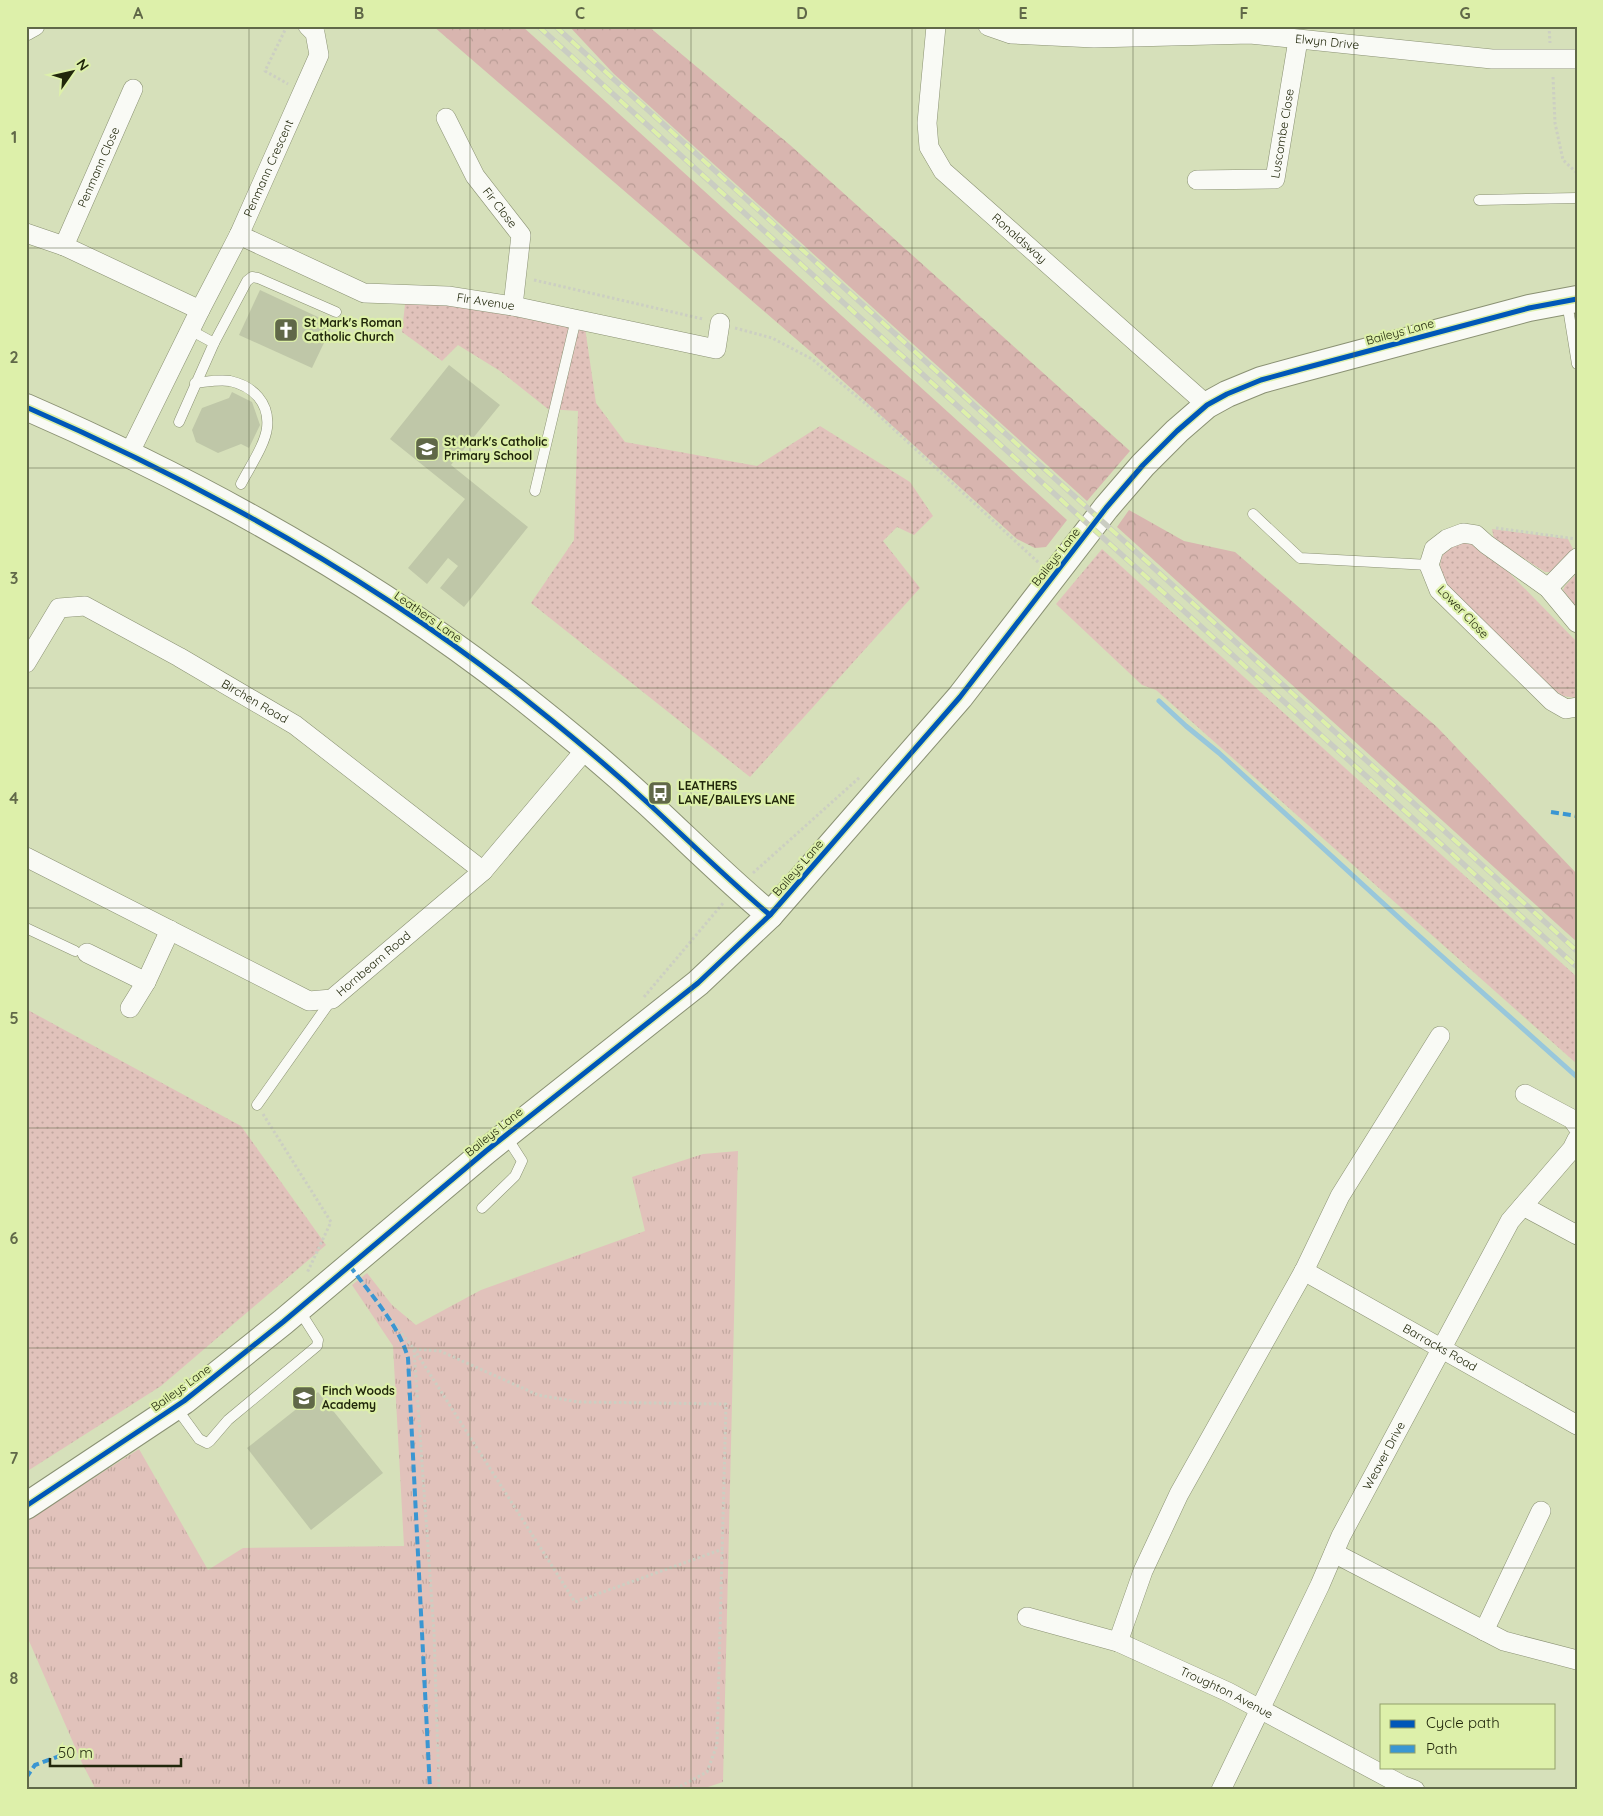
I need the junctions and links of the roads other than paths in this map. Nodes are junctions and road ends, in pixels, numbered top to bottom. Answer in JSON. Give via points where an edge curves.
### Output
{"nodes":[{"id":1,"x":35,"y":26,"type":"edge"},
{"id":2,"x":308,"y":26,"type":"edge"},
{"id":3,"x":936,"y":26,"type":"edge"},
{"id":4,"x":988,"y":26,"type":"edge"},
{"id":5,"x":1250,"y":30,"type":"edge"},
{"id":6,"x":26,"y":31,"type":"edge"},
{"id":7,"x":1298,"y":40,"type":"junction"},
{"id":8,"x":1577,"y":59,"type":"edge"},
{"id":9,"x":133,"y":89,"type":"dead end"},
{"id":10,"x":446,"y":118,"type":"dead end"},
{"id":11,"x":1196,"y":180,"type":"dead end"},
{"id":12,"x":1577,"y":198,"type":"edge"},
{"id":13,"x":1478,"y":200,"type":"dead end"},
{"id":14,"x":26,"y":233,"type":"edge"},
{"id":15,"x":239,"y":235,"type":"junction"},
{"id":16,"x":64,"y":246,"type":"junction"},
{"id":17,"x":1572,"y":300,"type":"edge"},
{"id":18,"x":513,"y":306,"type":"junction"},
{"id":19,"x":200,"y":310,"type":"junction"},
{"id":20,"x":336,"y":312,"type":"dead end"},
{"id":21,"x":576,"y":319,"type":"junction"},
{"id":22,"x":720,"y":323,"type":"road end"},
{"id":23,"x":190,"y":330,"type":"junction"},
{"id":24,"x":214,"y":343,"type":"junction"},
{"id":25,"x":1577,"y":364,"type":"edge"},
{"id":26,"x":195,"y":383,"type":"junction"},
{"id":27,"x":1207,"y":405,"type":"junction"},
{"id":28,"x":26,"y":407,"type":"edge"},
{"id":29,"x":179,"y":422,"type":"dead end"},
{"id":30,"x":129,"y":454,"type":"junction"},
{"id":31,"x":241,"y":484,"type":"dead end"},
{"id":32,"x":535,"y":491,"type":"dead end"},
{"id":33,"x":1253,"y":514,"type":"dead end"},
{"id":34,"x":1577,"y":558,"type":"edge"},
{"id":35,"x":1429,"y":565,"type":"junction"},
{"id":36,"x":1548,"y":588,"type":"junction"},
{"id":37,"x":1577,"y":622,"type":"edge"},
{"id":38,"x":26,"y":663,"type":"edge"},
{"id":39,"x":1577,"y":708,"type":"edge"},
{"id":40,"x":586,"y":749,"type":"junction"},
{"id":41,"x":27,"y":859,"type":"edge"},
{"id":42,"x":483,"y":871,"type":"junction"},
{"id":43,"x":770,"y":915,"type":"junction"},
{"id":44,"x":26,"y":928,"type":"edge"},
{"id":45,"x":170,"y":930,"type":"junction"},
{"id":46,"x":81,"y":952,"type":"joint"},
{"id":47,"x":146,"y":982,"type":"junction"},
{"id":48,"x":332,"y":999,"type":"junction"},
{"id":49,"x":130,"y":1008,"type":"dead end"},
{"id":50,"x":1440,"y":1036,"type":"dead end"},
{"id":51,"x":1525,"y":1094,"type":"dead end"},
{"id":52,"x":257,"y":1106,"type":"road end"},
{"id":53,"x":1577,"y":1126,"type":"edge"},
{"id":54,"x":505,"y":1136,"type":"junction"},
{"id":55,"x":1577,"y":1139,"type":"edge"},
{"id":56,"x":1523,"y":1206,"type":"junction"},
{"id":57,"x":482,"y":1208,"type":"dead end"},
{"id":58,"x":1577,"y":1235,"type":"edge"},
{"id":59,"x":1304,"y":1271,"type":"junction"},
{"id":60,"x":298,"y":1309,"type":"junction"},
{"id":61,"x":1442,"y":1348,"type":"junction"},
{"id":62,"x":175,"y":1406,"type":"junction"},
{"id":63,"x":1577,"y":1425,"type":"edge"},
{"id":64,"x":26,"y":1506,"type":"edge"},
{"id":65,"x":1541,"y":1511,"type":"dead end"},
{"id":66,"x":1334,"y":1553,"type":"junction"},
{"id":67,"x":1027,"y":1617,"type":"dead end"},
{"id":68,"x":1484,"y":1631,"type":"junction"},
{"id":69,"x":1118,"y":1642,"type":"junction"},
{"id":70,"x":1577,"y":1660,"type":"edge"},
{"id":71,"x":1260,"y":1709,"type":"junction"},
{"id":72,"x":1221,"y":1790,"type":"edge"},
{"id":73,"x":1415,"y":1790,"type":"edge"}],
"edges":[{"from":1,"to":6,"type":"street"},
{"from":2,"to":15,"type":"street","name":"Penmann Crescent","via":[[315,33],[319,55]]},
{"from":3,"to":27,"type":"street","name":"Ronaldsway","via":[[927,123],[929,147],[943,171]]},
{"from":4,"to":5,"type":"street","name":"Elwyn Drive","via":[[1011,34],[1094,38]]},
{"from":5,"to":7,"type":"street","name":"Elwyn Drive"},
{"from":7,"to":8,"type":"street","name":"Elwyn Drive","via":[[1492,59]]},
{"from":7,"to":11,"type":"street","name":"Luscombe Close","via":[[1275,179]]},
{"from":9,"to":16,"type":"street","name":"Penmann Close"},
{"from":10,"to":18,"type":"street","name":"Fir Close","via":[[475,176],[521,235]]},
{"from":12,"to":13,"type":"lane"},
{"from":14,"to":16,"type":"street"},
{"from":15,"to":18,"type":"street","name":"Fir Avenue","via":[[364,292],[448,296]]},
{"from":15,"to":19,"type":"street","name":"Penmann Crescent"},
{"from":16,"to":19,"type":"street"},
{"from":17,"to":25,"type":"lane"},
{"from":17,"to":27,"type":"street","name":"Baileys Lane","via":[[1529,308],[1261,380]]},
{"from":18,"to":21,"type":"street","name":"Fir Avenue"},
{"from":19,"to":23,"type":"street","name":"Penmann Crescent"},
{"from":20,"to":24,"type":"lane","via":[[252,277]]},
{"from":21,"to":22,"type":"street","name":"Fir Avenue","via":[[716,349]]},
{"from":21,"to":32,"type":"lane"},
{"from":23,"to":24,"type":"lane"},
{"from":23,"to":30,"type":"street","name":"Penmann Crescent"},
{"from":24,"to":26,"type":"lane"},
{"from":26,"to":29,"type":"lane"},
{"from":26,"to":31,"type":"lane","via":[[229,381],[258,395],[263,403],[268,416],[265,438]]},
{"from":27,"to":43,"type":"street","name":"Baileys Lane","via":[[1143,464],[960,697]]},
{"from":28,"to":30,"type":"street","name":"Leathers Lane"},
{"from":30,"to":40,"type":"street","name":"Leathers Lane","via":[[287,537],[425,625],[533,705]]},
{"from":33,"to":35,"type":"lane","via":[[1300,558]]},
{"from":34,"to":36,"type":"street"},
{"from":35,"to":36,"type":"street","via":[[1434,549],[1447,539],[1463,533],[1476,535]]},
{"from":35,"to":39,"type":"street","name":"Lower Close","via":[[1439,590],[1552,702],[1566,709]]},
{"from":36,"to":37,"type":"street"},
{"from":38,"to":42,"type":"street","name":"Birchen Road","via":[[59,608],[84,606],[295,725]]},
{"from":40,"to":42,"type":"street","name":"Hornbeam Road"},
{"from":40,"to":43,"type":"street","name":"Leathers Lane"},
{"from":41,"to":45,"type":"street","name":"Hornbeam Road"},
{"from":42,"to":48,"type":"street","name":"Hornbeam Road"},
{"from":43,"to":54,"type":"street","name":"Baileys Lane","via":[[698,983]]},
{"from":44,"to":46,"type":"lane"},
{"from":45,"to":47,"type":"street"},
{"from":45,"to":48,"type":"street","name":"Hornbeam Road","via":[[309,1001]]},
{"from":46,"to":47,"type":"street"},
{"from":47,"to":49,"type":"street"},
{"from":48,"to":52,"type":"lane"},
{"from":50,"to":59,"type":"street","via":[[1340,1196]]},
{"from":51,"to":53,"type":"street"},
{"from":54,"to":57,"type":"lane","via":[[522,1161],[515,1176]]},
{"from":54,"to":60,"type":"street","name":"Baileys Lane"},
{"from":55,"to":56,"type":"street","name":"Weaver Drive"},
{"from":56,"to":58,"type":"street"},
{"from":56,"to":61,"type":"street","name":"Weaver Drive","via":[[1510,1221]]},
{"from":59,"to":61,"type":"street","name":"Barracks Road"},
{"from":59,"to":69,"type":"street","via":[[1179,1494],[1143,1571]]},
{"from":60,"to":62,"type":"street","name":"Baileys Lane"},
{"from":60,"to":62,"type":"lane","via":[[318,1340],[317,1346],[228,1420],[210,1441],[207,1443],[199,1439]]},
{"from":61,"to":63,"type":"street","name":"Barracks Road"},
{"from":61,"to":66,"type":"street","name":"Weaver Drive"},
{"from":62,"to":64,"type":"street","name":"Baileys Lane"},
{"from":65,"to":68,"type":"street"},
{"from":66,"to":68,"type":"street"},
{"from":66,"to":71,"type":"street","name":"Weaver Drive"},
{"from":67,"to":69,"type":"street","name":"Troughton Avenue"},
{"from":68,"to":70,"type":"street","via":[[1504,1641]]},
{"from":69,"to":71,"type":"street","name":"Troughton Avenue"},
{"from":71,"to":72,"type":"street","name":"Weaver Drive"},
{"from":71,"to":73,"type":"street","name":"Troughton Avenue"}]}
